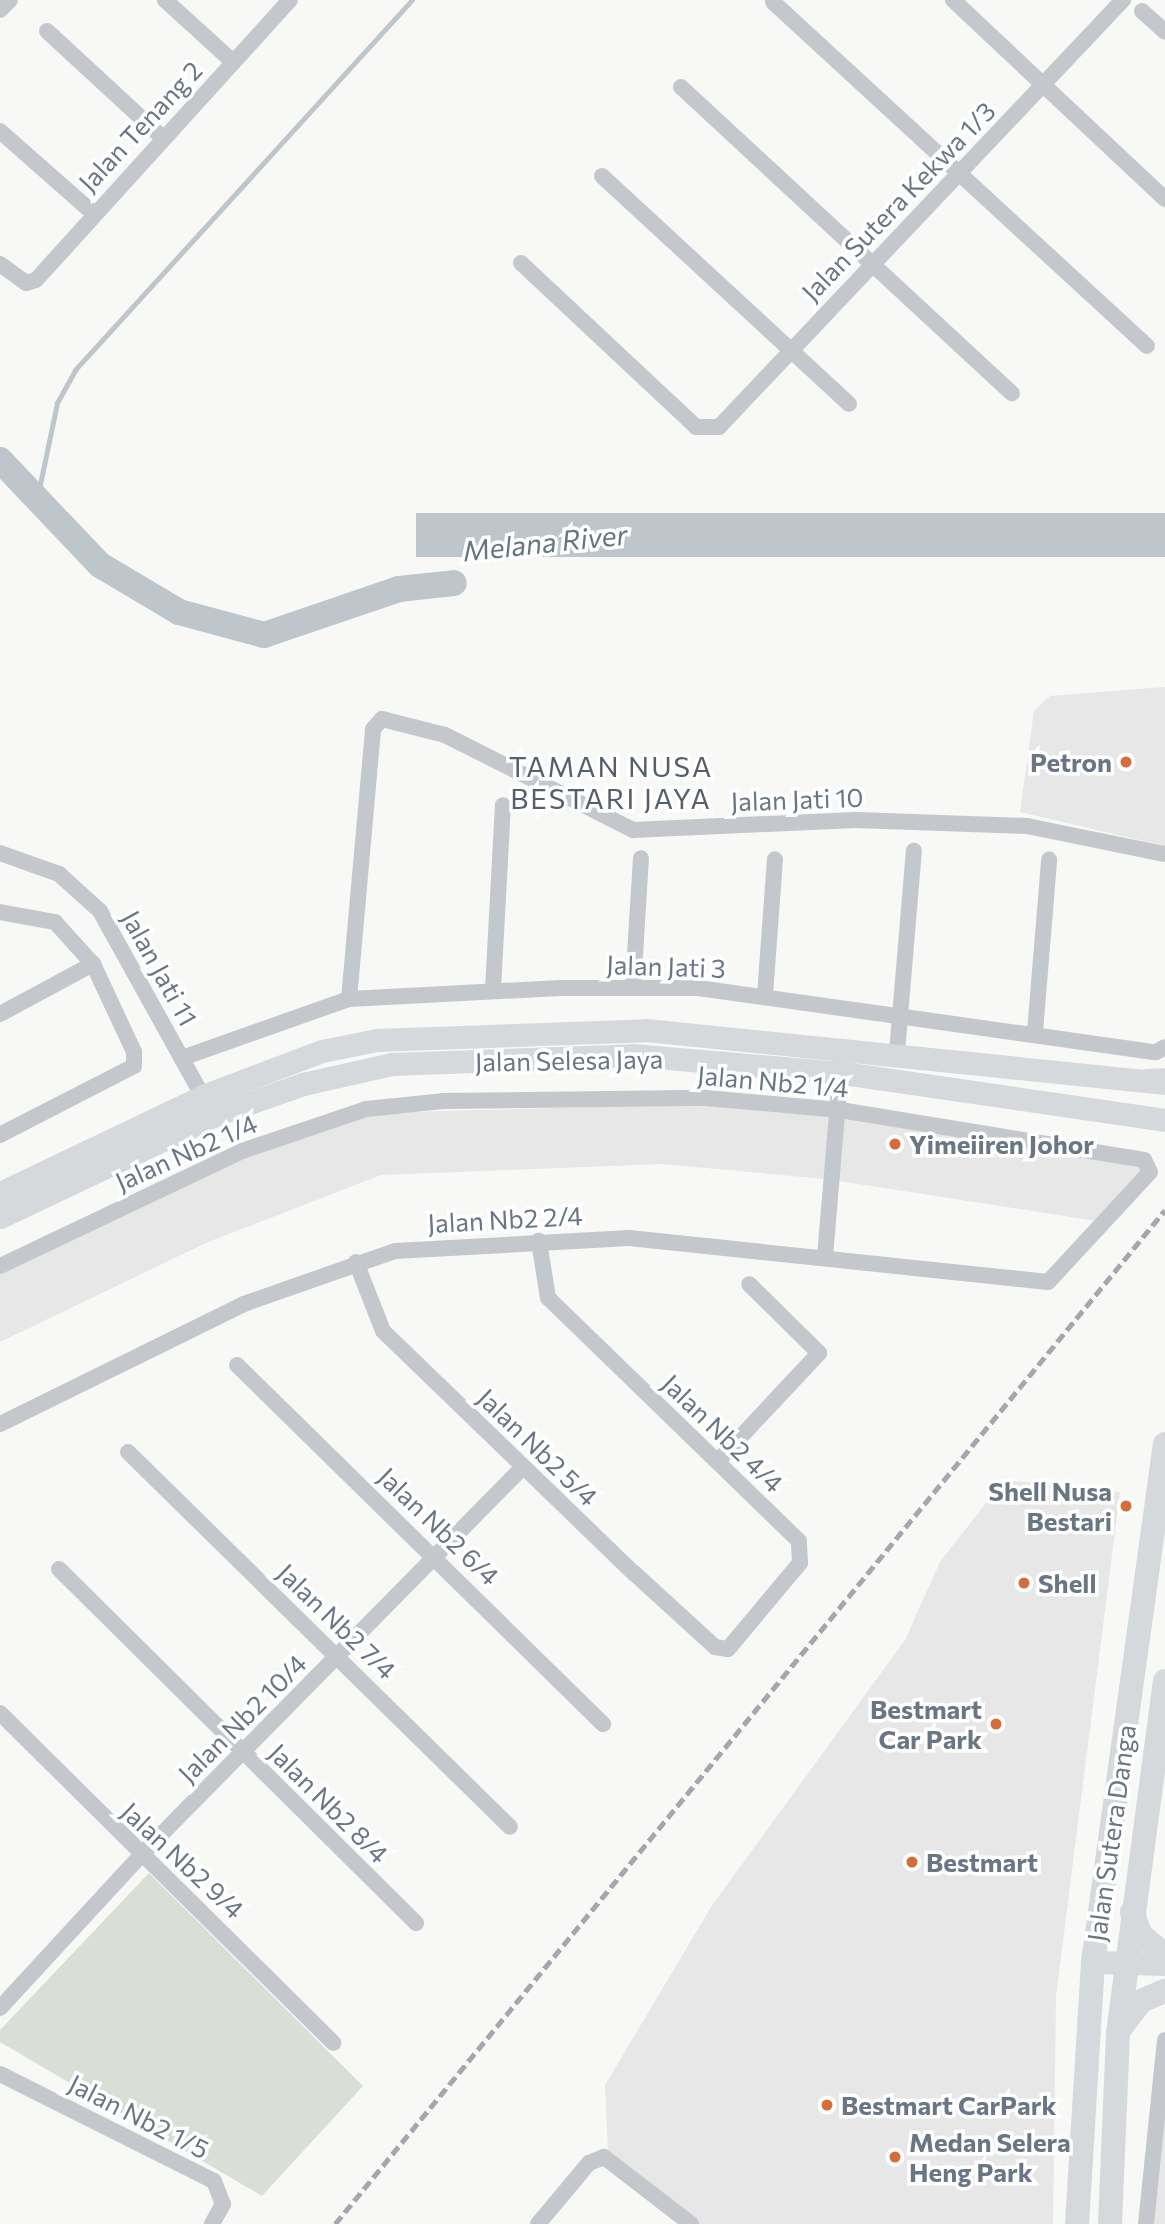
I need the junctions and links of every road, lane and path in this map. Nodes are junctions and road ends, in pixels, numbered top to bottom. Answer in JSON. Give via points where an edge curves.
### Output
{"nodes":[{"id":1,"x":10,"y":0,"type":"edge"},
{"id":2,"x":165,"y":0,"type":"edge"},
{"id":3,"x":290,"y":0,"type":"edge"},
{"id":4,"x":953,"y":0,"type":"edge"},
{"id":5,"x":1123,"y":0,"type":"edge"},
{"id":6,"x":773,"y":2,"type":"dead end"},
{"id":7,"x":0,"y":10,"type":"edge"},
{"id":8,"x":1142,"y":11,"type":"dead end"},
{"id":9,"x":47,"y":31,"type":"dead end"},
{"id":10,"x":1165,"y":32,"type":"edge"},
{"id":11,"x":232,"y":61,"type":"junction"},
{"id":12,"x":1043,"y":84,"type":"junction"},
{"id":13,"x":681,"y":87,"type":"dead end"},
{"id":14,"x":0,"y":131,"type":"edge"},
{"id":15,"x":163,"y":138,"type":"junction"},
{"id":16,"x":602,"y":176,"type":"dead end"},
{"id":17,"x":956,"y":177,"type":"junction"},
{"id":18,"x":1165,"y":199,"type":"edge"},
{"id":19,"x":93,"y":213,"type":"junction"},
{"id":20,"x":521,"y":262,"type":"dead end"},
{"id":21,"x":871,"y":262,"type":"junction"},
{"id":22,"x":0,"y":264,"type":"edge"},
{"id":23,"x":1147,"y":346,"type":"dead end"},
{"id":24,"x":793,"y":349,"type":"junction"},
{"id":25,"x":1012,"y":394,"type":"dead end"},
{"id":26,"x":849,"y":404,"type":"dead end"},
{"id":27,"x":503,"y":805,"type":"dead end"},
{"id":28,"x":914,"y":851,"type":"dead end"},
{"id":29,"x":0,"y":853,"type":"edge"},
{"id":30,"x":1165,"y":854,"type":"edge"},
{"id":31,"x":641,"y":858,"type":"dead end"},
{"id":32,"x":775,"y":859,"type":"dead end"},
{"id":33,"x":1049,"y":860,"type":"dead end"},
{"id":34,"x":0,"y":912,"type":"edge"},
{"id":35,"x":93,"y":964,"type":"junction"},
{"id":36,"x":633,"y":988,"type":"junction"},
{"id":37,"x":493,"y":989,"type":"junction"},
{"id":38,"x":765,"y":995,"type":"junction"},
{"id":39,"x":349,"y":999,"type":"junction"},
{"id":40,"x":904,"y":1012,"type":"junction"},
{"id":41,"x":0,"y":1014,"type":"edge"},
{"id":42,"x":1035,"y":1032,"type":"junction"},
{"id":43,"x":747,"y":1039,"type":"junction"},
{"id":44,"x":1160,"y":1049,"type":"edge"},
{"id":45,"x":897,"y":1052,"type":"junction"},
{"id":46,"x":182,"y":1058,"type":"junction"},
{"id":47,"x":843,"y":1073,"type":"junction"},
{"id":48,"x":1159,"y":1081,"type":"edge"},
{"id":49,"x":208,"y":1106,"type":"junction"},
{"id":50,"x":840,"y":1110,"type":"junction"},
{"id":51,"x":1165,"y":1120,"type":"edge"},
{"id":52,"x":0,"y":1135,"type":"edge"},
{"id":53,"x":0,"y":1193,"type":"edge"},
{"id":54,"x":0,"y":1217,"type":"edge"},
{"id":55,"x":539,"y":1241,"type":"junction"},
{"id":56,"x":825,"y":1257,"type":"junction"},
{"id":57,"x":356,"y":1262,"type":"junction"},
{"id":58,"x":0,"y":1266,"type":"edge"},
{"id":59,"x":1048,"y":1282,"type":"joint"},
{"id":60,"x":749,"y":1283,"type":"dead end"},
{"id":61,"x":237,"y":1365,"type":"dead end"},
{"id":62,"x":0,"y":1424,"type":"edge"},
{"id":63,"x":1165,"y":1444,"type":"edge"},
{"id":64,"x":128,"y":1452,"type":"dead end"},
{"id":65,"x":718,"y":1461,"type":"junction"},
{"id":66,"x":523,"y":1467,"type":"junction"},
{"id":67,"x":437,"y":1556,"type":"junction"},
{"id":68,"x":59,"y":1569,"type":"dead end"},
{"id":69,"x":715,"y":1647,"type":"joint"},
{"id":70,"x":338,"y":1656,"type":"junction"},
{"id":71,"x":1165,"y":1681,"type":"edge"},
{"id":72,"x":0,"y":1713,"type":"edge"},
{"id":73,"x":603,"y":1724,"type":"dead end"},
{"id":74,"x":1160,"y":1747,"type":"edge"},
{"id":75,"x":243,"y":1751,"type":"junction"},
{"id":76,"x":510,"y":1827,"type":"dead end"},
{"id":77,"x":142,"y":1854,"type":"junction"},
{"id":78,"x":1132,"y":1911,"type":"junction"},
{"id":79,"x":416,"y":1923,"type":"dead end"},
{"id":80,"x":1165,"y":1955,"type":"edge"},
{"id":81,"x":1093,"y":1962,"type":"junction"},
{"id":82,"x":1125,"y":1963,"type":"junction"},
{"id":83,"x":1165,"y":1964,"type":"edge"},
{"id":84,"x":1091,"y":1987,"type":"junction"},
{"id":85,"x":1123,"y":1990,"type":"junction"},
{"id":86,"x":1165,"y":1990,"type":"edge"},
{"id":87,"x":0,"y":2008,"type":"edge"},
{"id":88,"x":1118,"y":2033,"type":"junction"},
{"id":89,"x":1165,"y":2040,"type":"edge"},
{"id":90,"x":333,"y":2043,"type":"dead end"},
{"id":91,"x":0,"y":2074,"type":"edge"},
{"id":92,"x":212,"y":2224,"type":"edge"},
{"id":93,"x":538,"y":2224,"type":"edge"},
{"id":94,"x":691,"y":2224,"type":"edge"},
{"id":95,"x":1077,"y":2224,"type":"edge"},
{"id":96,"x":1110,"y":2224,"type":"edge"},
{"id":97,"x":1146,"y":2224,"type":"edge"}],
"edges":[{"from":1,"to":7,"type":"street"},
{"from":2,"to":11,"type":"street"},
{"from":3,"to":11,"type":"street","name":"Jalan Tenang 2"},
{"from":4,"to":12,"type":"street"},
{"from":5,"to":12,"type":"street","name":"Jalan Sutera Kekwa 1/3"},
{"from":6,"to":17,"type":"street"},
{"from":8,"to":10,"type":"street"},
{"from":9,"to":15,"type":"street"},
{"from":11,"to":15,"type":"street","name":"Jalan Tenang 2"},
{"from":12,"to":17,"type":"street","name":"Jalan Sutera Kekwa 1/3"},
{"from":12,"to":18,"type":"street"},
{"from":13,"to":21,"type":"street"},
{"from":14,"to":19,"type":"street"},
{"from":15,"to":19,"type":"street","name":"Jalan Tenang 2"},
{"from":16,"to":24,"type":"street"},
{"from":17,"to":21,"type":"street","name":"Jalan Sutera Kekwa 1/3"},
{"from":17,"to":23,"type":"street"},
{"from":19,"to":22,"type":"street","name":"Jalan Tenang 2","via":[[37,279],[26,283]]},
{"from":20,"to":24,"type":"street","name":"Jalan Sutera Kekwa 1/3","via":[[696,428],[719,428]]},
{"from":21,"to":24,"type":"street","name":"Jalan Sutera Kekwa 1/3"},
{"from":21,"to":25,"type":"street"},
{"from":24,"to":26,"type":"street"},
{"from":27,"to":37,"type":"street"},
{"from":28,"to":40,"type":"street"},
{"from":29,"to":46,"type":"street","name":"Jalan Jati 11","via":[[59,874],[100,911]]},
{"from":30,"to":39,"type":"street","name":"Jalan Jati 10","via":[[1027,826],[856,820],[633,830],[445,735],[382,719],[373,729]]},
{"from":31,"to":36,"type":"street"},
{"from":32,"to":38,"type":"street"},
{"from":33,"to":42,"type":"street"},
{"from":34,"to":35,"type":"street","via":[[55,922]]},
{"from":35,"to":41,"type":"street"},
{"from":35,"to":52,"type":"street","via":[[134,1052],[134,1066]]},
{"from":36,"to":37,"type":"street","name":"Jalan Jati 3"},
{"from":36,"to":38,"type":"street","name":"Jalan Jati 3"},
{"from":37,"to":39,"type":"street","name":"Jalan Jati 3"},
{"from":38,"to":40,"type":"street","name":"Jalan Jati 3"},
{"from":39,"to":46,"type":"street","name":"Jalan Jati 3"},
{"from":40,"to":42,"type":"street","name":"Jalan Jati 3"},
{"from":40,"to":45,"type":"street"},
{"from":42,"to":44,"type":"street","name":"Jalan Jati 3"},
{"from":43,"to":45,"type":"main road","name":"Jalan Selesa Jaya"},
{"from":43,"to":47,"type":"street","via":[[836,1060]]},
{"from":43,"to":49,"type":"main road","name":"Jalan Selesa Jaya","via":[[556,1030],[377,1040],[322,1051]]},
{"from":45,"to":48,"type":"main road","name":"Jalan Selesa Jaya"},
{"from":46,"to":49,"type":"street","name":"Jalan Jati 11"},
{"from":47,"to":49,"type":"main road","name":"Jalan Selesa Jaya","via":[[632,1055],[392,1064]]},
{"from":47,"to":50,"type":"street"},
{"from":47,"to":51,"type":"main road","name":"Jalan Selesa Jaya"},
{"from":49,"to":53,"type":"main road","name":"Jalan Selesa Jaya"},
{"from":49,"to":54,"type":"main road","name":"Jalan Selesa Jaya"},
{"from":50,"to":56,"type":"street"},
{"from":50,"to":58,"type":"street","name":"Jalan Nb2 1/4","via":[[584,1096],[366,1109],[242,1151]]},
{"from":50,"to":59,"type":"street","name":"Jalan Nb2 1/4","via":[[1149,1164],[1150,1172]]},
{"from":55,"to":56,"type":"street","name":"Jalan Nb2 2/4","via":[[629,1238]]},
{"from":55,"to":57,"type":"street","name":"Jalan Nb2 2/4","via":[[396,1251]]},
{"from":55,"to":65,"type":"street","name":"Jalan Nb2 4/4","via":[[548,1298]]},
{"from":56,"to":59,"type":"street","name":"Jalan Nb2 2/4"},
{"from":57,"to":62,"type":"street","name":"Jalan Nb2 2/4","via":[[244,1304]]},
{"from":57,"to":66,"type":"street","name":"Jalan Nb2 5/4","via":[[383,1331]]},
{"from":60,"to":65,"type":"street","via":[[819,1353]]},
{"from":61,"to":67,"type":"street","name":"Jalan Nb2 6/4"},
{"from":63,"to":81,"type":"main road","name":"Jalan Sutera Danga"},
{"from":64,"to":70,"type":"street","name":"Jalan Nb2 7/4"},
{"from":65,"to":69,"type":"street","name":"Jalan Nb2 4/4","via":[[799,1541],[801,1551],[800,1563],[731,1646]]},
{"from":66,"to":67,"type":"street","name":"Jalan Nb2 10/4"},
{"from":66,"to":69,"type":"street","name":"Jalan Nb2 5/4"},
{"from":67,"to":70,"type":"street","name":"Jalan Nb2 10/4"},
{"from":67,"to":73,"type":"street","name":"Jalan Nb2 6/4"},
{"from":68,"to":75,"type":"street","name":"Jalan Nb2 8/4"},
{"from":70,"to":75,"type":"street","name":"Jalan Nb2 10/4"},
{"from":70,"to":76,"type":"street","name":"Jalan Nb2 7/4"},
{"from":71,"to":74,"type":"main road","name":"Jalan Sutera Danga"},
{"from":72,"to":77,"type":"street","name":"Jalan Nb2 9/4"},
{"from":74,"to":78,"type":"main road","name":"Jalan Sutera Danga"},
{"from":75,"to":77,"type":"street","name":"Jalan Nb2 10/4"},
{"from":75,"to":79,"type":"street","name":"Jalan Nb2 8/4"},
{"from":77,"to":87,"type":"street","name":"Jalan Nb2 10/4"},
{"from":77,"to":90,"type":"street","name":"Jalan Nb2 9/4"},
{"from":78,"to":80,"type":"main road","via":[[1141,1935]]},
{"from":78,"to":82,"type":"main road","name":"Jalan Sutera Danga"},
{"from":81,"to":82,"type":"main road"},
{"from":81,"to":84,"type":"main road","name":"Jalan Sutera Danga"},
{"from":82,"to":83,"type":"main road"},
{"from":82,"to":85,"type":"main road","name":"Jalan Sutera Danga"},
{"from":84,"to":85,"type":"main road"},
{"from":84,"to":95,"type":"main road","name":"Jalan Sutera Danga"},
{"from":85,"to":86,"type":"main road"},
{"from":85,"to":88,"type":"main road","name":"Jalan Sutera Danga"},
{"from":86,"to":88,"type":"main road","via":[[1141,2001]]},
{"from":88,"to":96,"type":"main road","name":"Jalan Sutera Danga"},
{"from":89,"to":97,"type":"street"},
{"from":91,"to":92,"type":"street","name":"Jalan Nb2 1/5","via":[[214,2180],[223,2204]]},
{"from":93,"to":94,"type":"street","via":[[589,2162],[604,2157]]}]}
